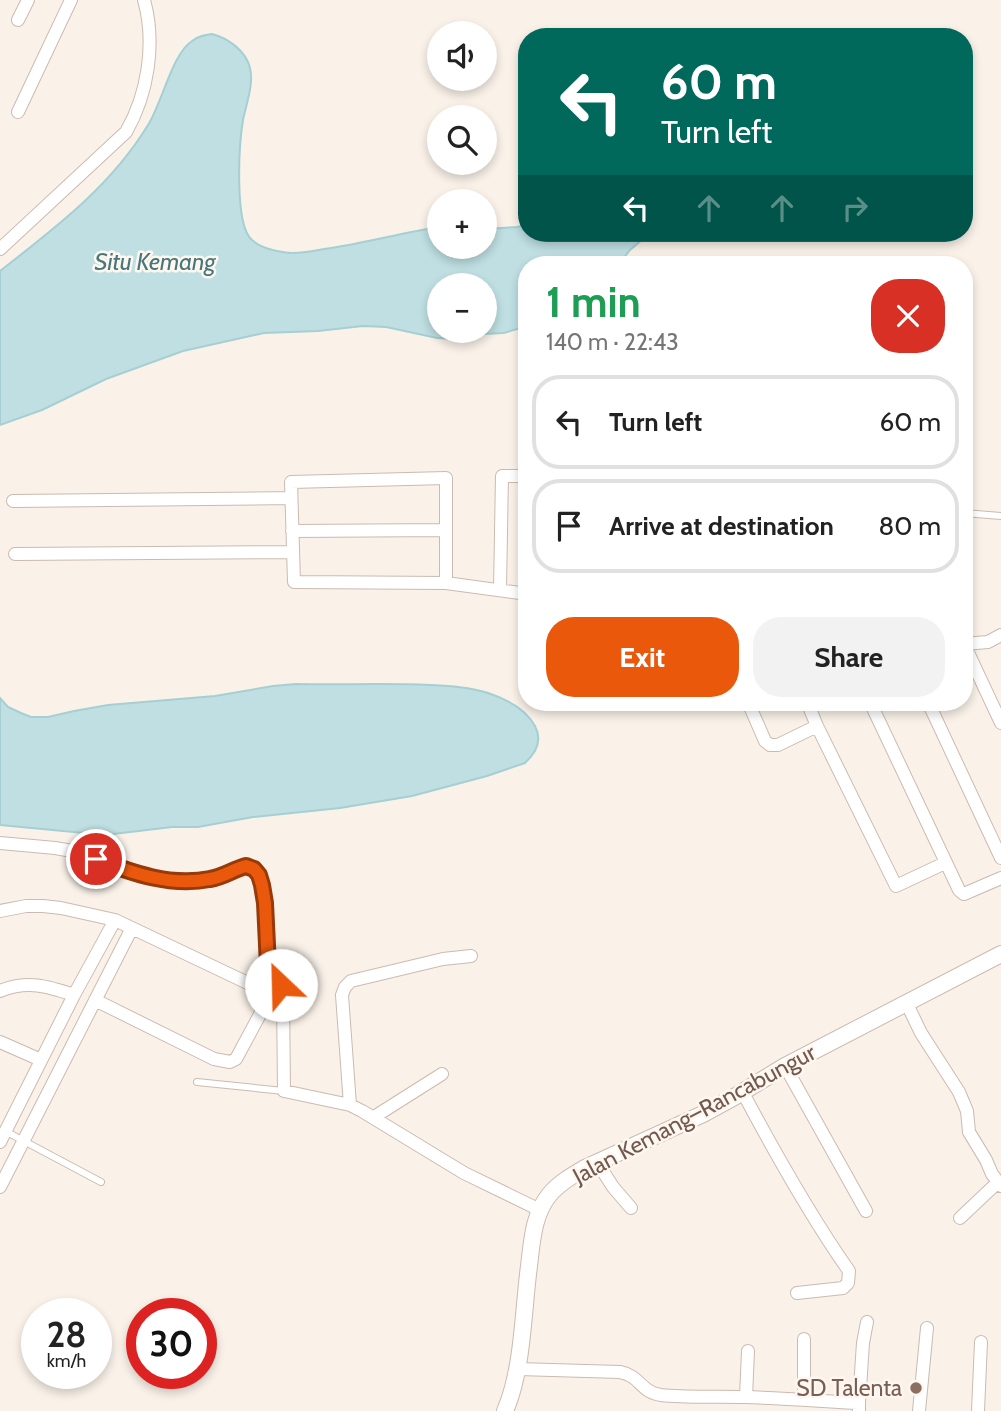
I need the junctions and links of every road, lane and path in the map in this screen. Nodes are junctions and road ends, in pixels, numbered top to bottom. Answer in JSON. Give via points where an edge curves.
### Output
{"nodes":[{"id":1,"x":28,"y":0,"type":"edge"},
{"id":2,"x":71,"y":0,"type":"edge"},
{"id":3,"x":144,"y":0,"type":"edge"},
{"id":4,"x":18,"y":20,"type":"dead end"},
{"id":5,"x":18,"y":112,"type":"dead end"},
{"id":6,"x":0,"y":249,"type":"edge"},
{"id":7,"x":518,"y":476,"type":"edge"},
{"id":8,"x":291,"y":498,"type":"junction"},
{"id":9,"x":13,"y":501,"type":"dead end"},
{"id":10,"x":973,"y":514,"type":"edge"},
{"id":11,"x":1001,"y":516,"type":"edge"},
{"id":12,"x":446,"y":530,"type":"junction"},
{"id":13,"x":292,"y":531,"type":"junction"},
{"id":14,"x":293,"y":552,"type":"junction"},
{"id":15,"x":15,"y":554,"type":"dead end"},
{"id":16,"x":446,"y":583,"type":"junction"},
{"id":17,"x":500,"y":589,"type":"junction"},
{"id":18,"x":518,"y":592,"type":"edge"},
{"id":19,"x":1001,"y":635,"type":"edge"},
{"id":20,"x":973,"y":643,"type":"edge"},
{"id":21,"x":973,"y":660,"type":"edge"},
{"id":22,"x":996,"y":700,"type":"edge"},
{"id":23,"x":752,"y":711,"type":"edge"},
{"id":24,"x":811,"y":711,"type":"edge"},
{"id":25,"x":874,"y":711,"type":"edge"},
{"id":26,"x":932,"y":711,"type":"edge"},
{"id":27,"x":1001,"y":723,"type":"edge"},
{"id":28,"x":817,"y":726,"type":"junction"},
{"id":29,"x":0,"y":843,"type":"edge"},
{"id":30,"x":1001,"y":858,"type":"edge"},
{"id":31,"x":945,"y":863,"type":"junction"},
{"id":32,"x":1001,"y":878,"type":"edge"},
{"id":33,"x":0,"y":911,"type":"edge"},
{"id":34,"x":115,"y":920,"type":"junction"},
{"id":35,"x":132,"y":928,"type":"junction"},
{"id":36,"x":1001,"y":954,"type":"edge"},
{"id":37,"x":471,"y":956,"type":"dead end"},
{"id":38,"x":0,"y":991,"type":"edge"},
{"id":39,"x":74,"y":995,"type":"junction"},
{"id":40,"x":95,"y":1000,"type":"junction"},
{"id":41,"x":907,"y":1004,"type":"junction"},
{"id":42,"x":0,"y":1042,"type":"edge"},
{"id":43,"x":41,"y":1060,"type":"junction"},
{"id":44,"x":785,"y":1066,"type":"junction"},
{"id":45,"x":442,"y":1074,"type":"dead end"},
{"id":46,"x":197,"y":1082,"type":"dead end"},
{"id":47,"x":284,"y":1091,"type":"junction"},
{"id":48,"x":742,"y":1091,"type":"junction"},
{"id":49,"x":350,"y":1105,"type":"junction"},
{"id":50,"x":374,"y":1117,"type":"junction"},
{"id":51,"x":3,"y":1136,"type":"edge"},
{"id":52,"x":23,"y":1142,"type":"junction"},
{"id":53,"x":597,"y":1162,"type":"junction"},
{"id":54,"x":101,"y":1182,"type":"dead end"},
{"id":55,"x":1000,"y":1184,"type":"edge"},
{"id":56,"x":0,"y":1187,"type":"edge"},
{"id":57,"x":631,"y":1208,"type":"dead end"},
{"id":58,"x":540,"y":1210,"type":"junction"},
{"id":59,"x":866,"y":1211,"type":"dead end"},
{"id":60,"x":960,"y":1218,"type":"dead end"},
{"id":61,"x":797,"y":1293,"type":"dead end"},
{"id":62,"x":867,"y":1322,"type":"dead end"},
{"id":63,"x":927,"y":1328,"type":"dead end"},
{"id":64,"x":804,"y":1339,"type":"dead end"},
{"id":65,"x":981,"y":1342,"type":"dead end"},
{"id":66,"x":748,"y":1351,"type":"dead end"},
{"id":67,"x":517,"y":1368,"type":"junction"},
{"id":68,"x":691,"y":1396,"type":"junction"},
{"id":69,"x":746,"y":1397,"type":"junction"},
{"id":70,"x":804,"y":1400,"type":"junction"},
{"id":71,"x":859,"y":1407,"type":"edge"},
{"id":72,"x":505,"y":1411,"type":"edge"},
{"id":73,"x":689,"y":1411,"type":"edge"},
{"id":74,"x":919,"y":1411,"type":"edge"},
{"id":75,"x":978,"y":1411,"type":"edge"}],
"edges":[{"from":1,"to":4,"type":"street"},
{"from":2,"to":5,"type":"street"},
{"from":3,"to":6,"type":"street","via":[[149,60],[130,125]]},
{"from":7,"to":17,"type":"street","via":[[502,476]]},
{"from":8,"to":9,"type":"street"},
{"from":8,"to":12,"type":"street","via":[[291,482],[446,478]]},
{"from":8,"to":13,"type":"street"},
{"from":10,"to":11,"type":"lane"},
{"from":12,"to":13,"type":"street"},
{"from":12,"to":16,"type":"street"},
{"from":13,"to":14,"type":"street"},
{"from":14,"to":15,"type":"street"},
{"from":14,"to":16,"type":"street","via":[[294,582]]},
{"from":16,"to":17,"type":"street"},
{"from":17,"to":18,"type":"street"},
{"from":19,"to":20,"type":"street"},
{"from":21,"to":22,"type":"street"},
{"from":22,"to":27,"type":"street"},
{"from":23,"to":28,"type":"street","via":[[771,745]]},
{"from":24,"to":28,"type":"street"},
{"from":25,"to":31,"type":"street"},
{"from":26,"to":30,"type":"street"},
{"from":28,"to":31,"type":"street","via":[[896,886]]},
{"from":29,"to":47,"type":"street","via":[[71,850],[130,873],[180,881],[211,879],[246,866],[254,869],[265,903],[268,966],[283,995]]},
{"from":31,"to":32,"type":"street","via":[[964,894]]},
{"from":33,"to":34,"type":"street","via":[[43,906]]},
{"from":34,"to":35,"type":"street"},
{"from":34,"to":39,"type":"street"},
{"from":35,"to":40,"type":"street"},
{"from":35,"to":40,"type":"street","via":[[254,986],[263,993],[265,1005],[236,1059],[230,1062],[214,1059]]},
{"from":36,"to":41,"type":"street","name":"Jalan Kemang–Rancabungur"},
{"from":37,"to":49,"type":"street","via":[[351,981],[345,987]]},
{"from":38,"to":39,"type":"street","via":[[36,984]]},
{"from":39,"to":43,"type":"street"},
{"from":40,"to":52,"type":"street"},
{"from":41,"to":44,"type":"street","name":"Jalan Kemang–Rancabungur"},
{"from":41,"to":55,"type":"street","via":[[958,1092],[967,1111],[969,1132]]},
{"from":42,"to":43,"type":"street"},
{"from":43,"to":51,"type":"street"},
{"from":44,"to":48,"type":"street","name":"Jalan Kemang–Rancabungur"},
{"from":44,"to":59,"type":"street"},
{"from":45,"to":50,"type":"street"},
{"from":46,"to":47,"type":"lane"},
{"from":47,"to":49,"type":"street"},
{"from":48,"to":53,"type":"street","name":"Jalan Kemang–Rancabungur","via":[[703,1114]]},
{"from":48,"to":61,"type":"street","via":[[849,1271],[843,1288]]},
{"from":49,"to":50,"type":"street"},
{"from":50,"to":58,"type":"street","via":[[464,1173]]},
{"from":51,"to":52,"type":"lane"},
{"from":52,"to":54,"type":"lane"},
{"from":52,"to":56,"type":"street"},
{"from":53,"to":57,"type":"street"},
{"from":53,"to":58,"type":"street","name":"Jalan Kemang–Rancabungur","via":[[559,1186]]},
{"from":55,"to":60,"type":"street"},
{"from":58,"to":67,"type":"street","name":"Jalan Kemang–Rancabungur","via":[[532,1238]]},
{"from":62,"to":71,"type":"street"},
{"from":63,"to":74,"type":"street"},
{"from":64,"to":70,"type":"street"},
{"from":65,"to":75,"type":"street"},
{"from":66,"to":69,"type":"street"},
{"from":67,"to":68,"type":"street","via":[[620,1372],[636,1378],[651,1392]]},
{"from":67,"to":72,"type":"street","name":"Jalan Kemang–Rancabungur"},
{"from":68,"to":69,"type":"street"},
{"from":68,"to":73,"type":"street"},
{"from":69,"to":70,"type":"street"},
{"from":70,"to":71,"type":"street"}]}
